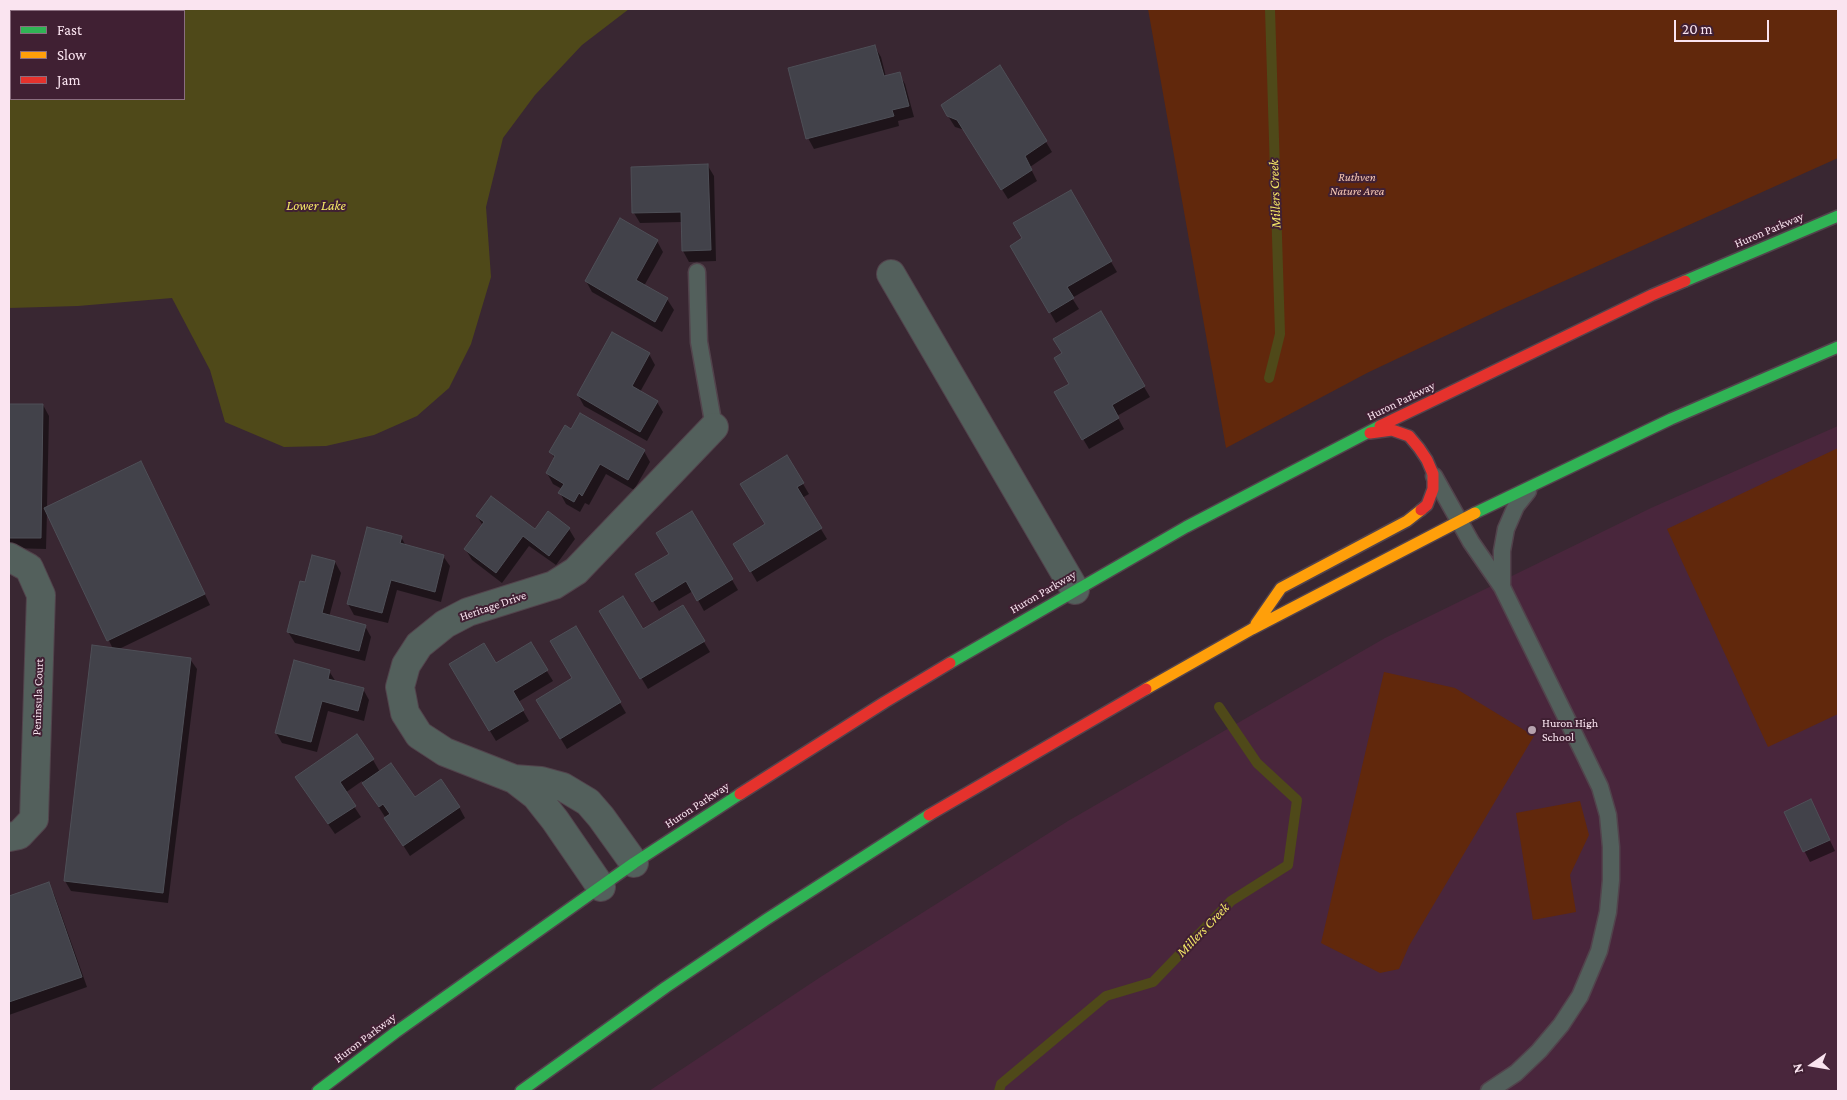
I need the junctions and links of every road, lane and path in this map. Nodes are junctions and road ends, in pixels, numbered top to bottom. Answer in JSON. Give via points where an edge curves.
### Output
{"nodes":[{"id":1,"x":1838,"y":216,"type":"edge"},
{"id":2,"x":697,"y":272,"type":"dead end"},
{"id":3,"x":891,"y":274,"type":"dead end"},
{"id":4,"x":1838,"y":347,"type":"edge"},
{"id":5,"x":714,"y":427,"type":"joint"},
{"id":6,"x":1363,"y":434,"type":"junction"},
{"id":7,"x":1433,"y":474,"type":"junction"},
{"id":8,"x":1535,"y":483,"type":"junction"},
{"id":9,"x":1460,"y":520,"type":"junction"},
{"id":10,"x":9,"y":557,"type":"edge"},
{"id":11,"x":1502,"y":587,"type":"junction"},
{"id":12,"x":1075,"y":590,"type":"junction"},
{"id":13,"x":1252,"y":629,"type":"junction"},
{"id":14,"x":514,"y":779,"type":"junction"},
{"id":15,"x":9,"y":837,"type":"edge"},
{"id":16,"x":634,"y":863,"type":"junction"},
{"id":17,"x":600,"y":886,"type":"junction"},
{"id":18,"x":318,"y":1091,"type":"edge"},
{"id":19,"x":520,"y":1091,"type":"edge"},
{"id":20,"x":1489,"y":1091,"type":"edge"}],
"edges":[{"from":1,"to":6,"type":"main road","name":"Huron Parkway","via":[[1652,295]]},
{"from":2,"to":5,"type":"lane","via":[[699,342]]},
{"from":3,"to":12,"type":"street"},
{"from":4,"to":8,"type":"main road","via":[[1671,419]]},
{"from":5,"to":14,"type":"street","name":"Heritage Drive","via":[[576,571],[554,585],[468,612],[445,624],[419,645],[406,665],[400,688],[405,713],[419,735],[444,752]]},
{"from":6,"to":7,"type":"main road","via":[[1392,430],[1409,436]]},
{"from":6,"to":12,"type":"main road","name":"Huron Parkway","via":[[1186,527]]},
{"from":7,"to":9,"type":"lane"},
{"from":7,"to":13,"type":"main road","via":[[1433,488],[1427,505],[1407,521],[1281,588]]},
{"from":8,"to":9,"type":"main road"},
{"from":8,"to":11,"type":"lane","via":[[1516,506],[1506,529]]},
{"from":9,"to":11,"type":"lane"},
{"from":9,"to":13,"type":"main road"},
{"from":10,"to":15,"type":"street","name":"Peninsula Court","via":[[29,568],[40,595],[34,819],[19,835]]},
{"from":11,"to":20,"type":"lane","via":[[1600,787],[1608,815],[1611,880],[1599,952],[1580,996],[1539,1051],[1516,1073]]},
{"from":12,"to":16,"type":"main road","name":"Huron Parkway","via":[[885,702]]},
{"from":13,"to":19,"type":"main road","via":[[933,812],[674,982]]},
{"from":14,"to":16,"type":"street","name":"Heritage Drive","via":[[563,787],[588,802]]},
{"from":14,"to":17,"type":"street","name":"Heritage Drive","via":[[536,796]]},
{"from":16,"to":17,"type":"main road","name":"Huron Parkway"},
{"from":17,"to":18,"type":"main road","name":"Huron Parkway"}]}
